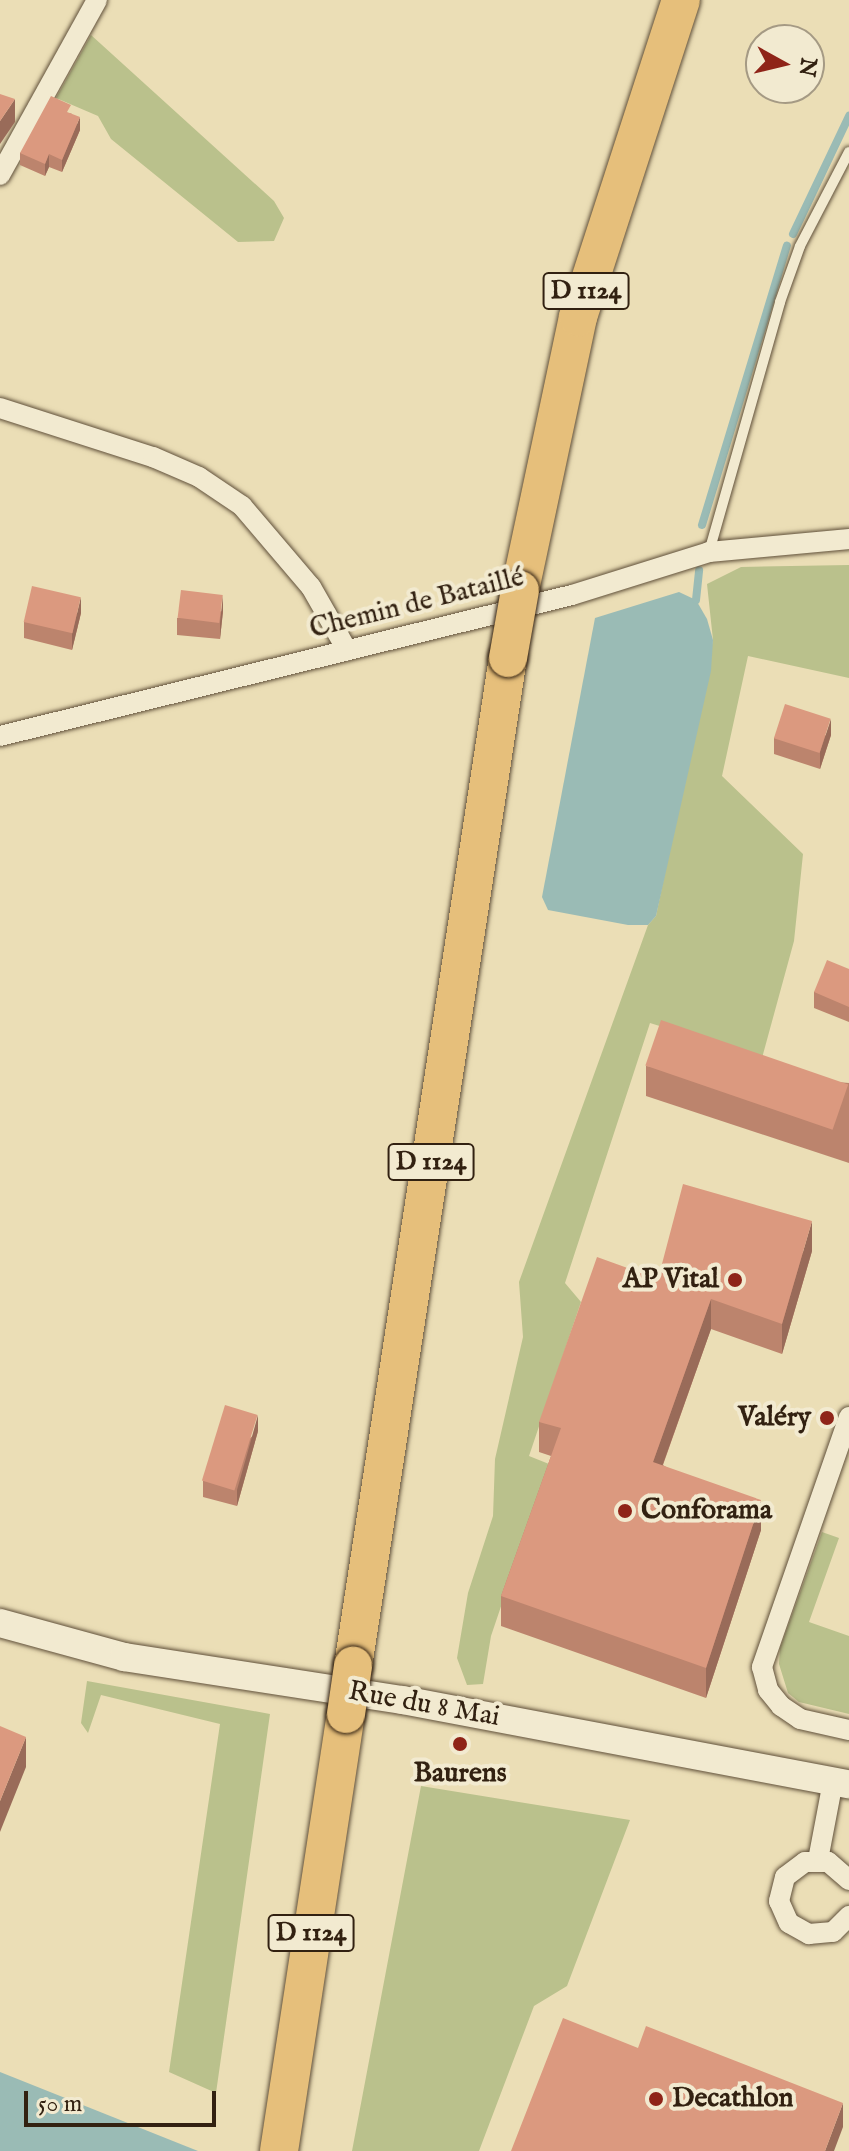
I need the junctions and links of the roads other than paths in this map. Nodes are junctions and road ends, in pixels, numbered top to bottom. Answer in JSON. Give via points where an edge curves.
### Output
{"nodes":[{"id":1,"x":97,"y":0,"type":"edge"},
{"id":2,"x":681,"y":0,"type":"edge"},
{"id":3,"x":849,"y":152,"type":"edge"},
{"id":4,"x":0,"y":175,"type":"edge"},
{"id":5,"x":0,"y":408,"type":"edge"},
{"id":6,"x":849,"y":539,"type":"edge"},
{"id":7,"x":709,"y":552,"type":"junction"},
{"id":8,"x":347,"y":650,"type":"junction"},
{"id":9,"x":0,"y":736,"type":"edge"},
{"id":10,"x":849,"y":1417,"type":"edge"},
{"id":11,"x":0,"y":1623,"type":"edge"},
{"id":12,"x":849,"y":1730,"type":"edge"},
{"id":13,"x":841,"y":1782,"type":"edge"},
{"id":14,"x":839,"y":1869,"type":"edge"},
{"id":15,"x":849,"y":1916,"type":"edge"},
{"id":16,"x":279,"y":2151,"type":"edge"}],
"edges":[{"from":1,"to":4,"type":"street"},
{"from":2,"to":16,"type":"highway","number":"D 1124","bridge":true,"via":[[578,317],[520,590]]},
{"from":3,"to":7,"type":"lane","via":[[800,246],[780,302]]},
{"from":5,"to":8,"type":"street","via":[[153,457],[199,477],[242,506],[311,587]]},
{"from":6,"to":7,"type":"street","name":"Chemin de Bataillé"},
{"from":7,"to":8,"type":"street","name":"Chemin de Bataillé","via":[[572,595]]},
{"from":8,"to":9,"type":"street","name":"Chemin de Bataillé"},
{"from":10,"to":12,"type":"street","via":[[762,1667],[768,1690],[781,1706],[800,1719]]},
{"from":11,"to":13,"type":"street","name":"Rue du 8 Mai","via":[[124,1657],[403,1700]]},
{"from":13,"to":14,"type":"street"},
{"from":14,"to":15,"type":"street","via":[[805,1862],[785,1877],[780,1889],[782,1914],[798,1930],[820,1935],[833,1932]]}]}
